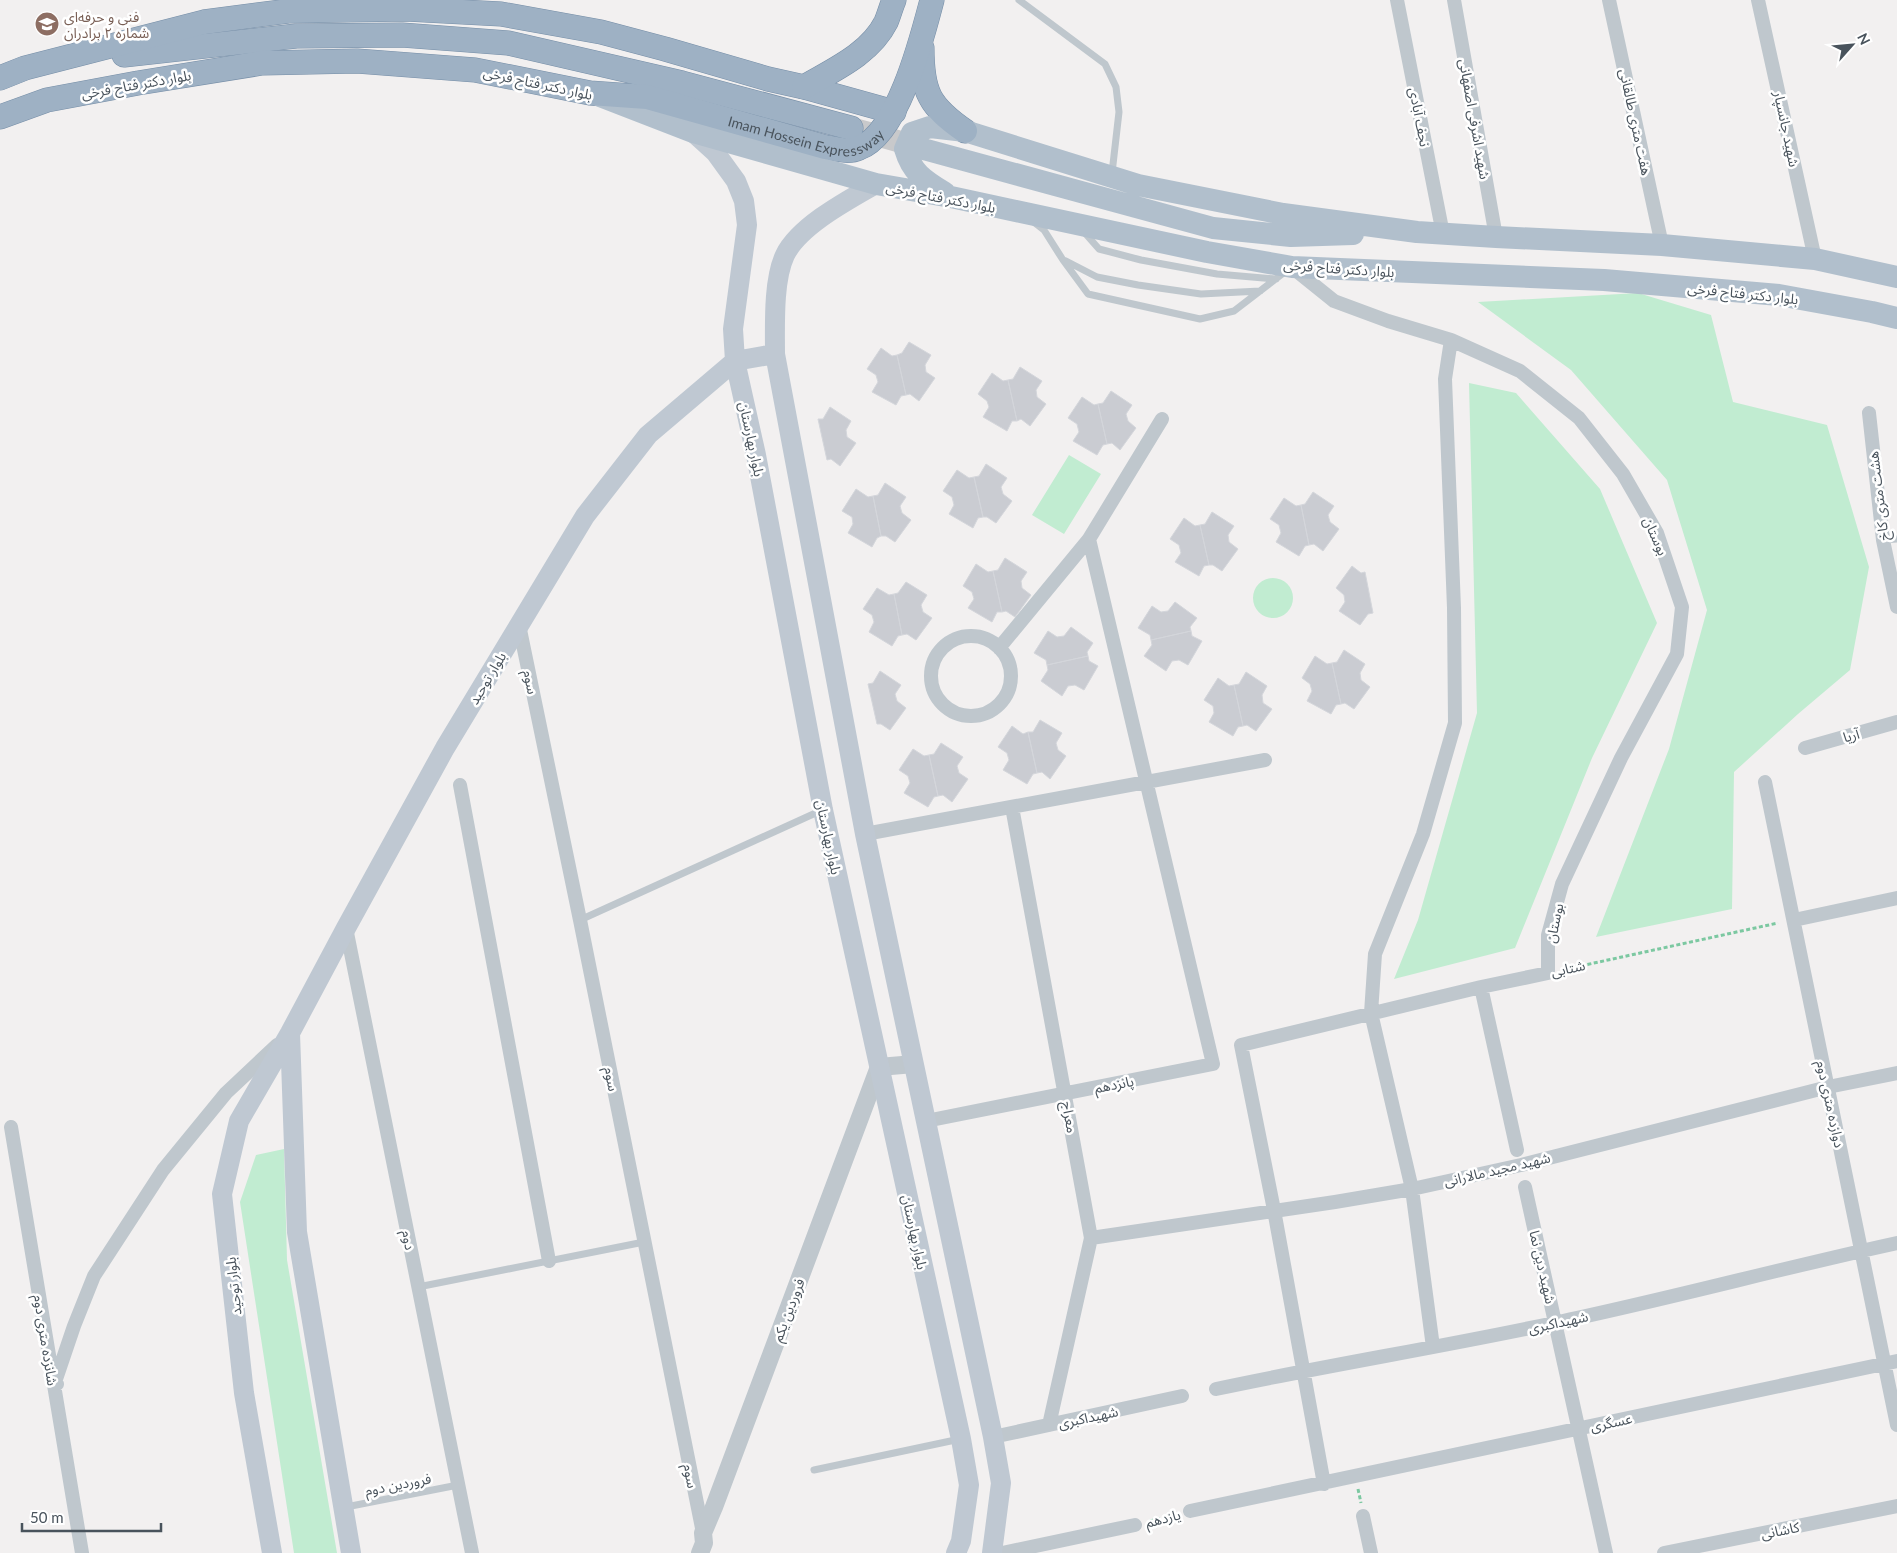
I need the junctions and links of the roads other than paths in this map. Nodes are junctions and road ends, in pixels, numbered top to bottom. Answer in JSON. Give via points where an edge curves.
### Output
{"nodes":[{"id":1,"x":894,"y":0,"type":"edge"},
{"id":2,"x":932,"y":0,"type":"edge"},
{"id":3,"x":1019,"y":0,"type":"edge"},
{"id":4,"x":1397,"y":0,"type":"edge"},
{"id":5,"x":1454,"y":0,"type":"edge"},
{"id":6,"x":1609,"y":0,"type":"edge"},
{"id":7,"x":1758,"y":0,"type":"edge"},
{"id":8,"x":358,"y":5,"type":"edge"},
{"id":9,"x":293,"y":6,"type":"edge"},
{"id":10,"x":922,"y":37,"type":"junction"},
{"id":11,"x":25,"y":68,"type":"junction"},
{"id":12,"x":0,"y":78,"type":"edge"},
{"id":13,"x":804,"y":87,"type":"junction"},
{"id":14,"x":590,"y":92,"type":"junction"},
{"id":15,"x":894,"y":112,"type":"junction"},
{"id":16,"x":0,"y":118,"type":"edge"},
{"id":17,"x":851,"y":128,"type":"tunnel mouth"},
{"id":18,"x":965,"y":131,"type":"junction"},
{"id":19,"x":693,"y":132,"type":"junction"},
{"id":20,"x":928,"y":150,"type":"tunnel mouth"},
{"id":21,"x":1111,"y":177,"type":"junction"},
{"id":22,"x":876,"y":184,"type":"junction"},
{"id":23,"x":951,"y":197,"type":"junction"},
{"id":24,"x":1019,"y":212,"type":"junction"},
{"id":25,"x":1417,"y":232,"type":"junction"},
{"id":26,"x":1443,"y":234,"type":"junction"},
{"id":27,"x":1496,"y":237,"type":"junction"},
{"id":28,"x":1662,"y":245,"type":"junction"},
{"id":29,"x":1815,"y":259,"type":"junction"},
{"id":30,"x":1063,"y":260,"type":"junction"},
{"id":31,"x":1284,"y":273,"type":"junction"},
{"id":32,"x":1897,"y":277,"type":"edge"},
{"id":33,"x":1260,"y":291,"type":"junction"},
{"id":34,"x":1897,"y":318,"type":"edge"},
{"id":35,"x":1451,"y":340,"type":"junction"},
{"id":36,"x":775,"y":354,"type":"junction"},
{"id":37,"x":735,"y":361,"type":"junction"},
{"id":38,"x":1869,"y":413,"type":"dead end"},
{"id":39,"x":1162,"y":419,"type":"dead end"},
{"id":40,"x":1089,"y":539,"type":"junction"},
{"id":41,"x":1890,"y":540,"type":"edge"},
{"id":42,"x":1897,"y":607,"type":"edge"},
{"id":43,"x":519,"y":626,"type":"junction"},
{"id":44,"x":999,"y":648,"type":"junction"},
{"id":45,"x":1897,"y":722,"type":"edge"},
{"id":46,"x":1805,"y":748,"type":"dead end"},
{"id":47,"x":1265,"y":760,"type":"dead end"},
{"id":48,"x":1147,"y":782,"type":"junction"},
{"id":49,"x":1765,"y":782,"type":"dead end"},
{"id":50,"x":460,"y":786,"type":"dead end"},
{"id":51,"x":1012,"y":807,"type":"junction"},
{"id":52,"x":823,"y":810,"type":"junction"},
{"id":53,"x":865,"y":834,"type":"junction"},
{"id":54,"x":1897,"y":898,"type":"edge"},
{"id":55,"x":580,"y":920,"type":"junction"},
{"id":56,"x":1794,"y":920,"type":"junction"},
{"id":57,"x":346,"y":928,"type":"junction"},
{"id":58,"x":1548,"y":973,"type":"joint"},
{"id":59,"x":1482,"y":987,"type":"junction"},
{"id":60,"x":1371,"y":1013,"type":"junction"},
{"id":61,"x":290,"y":1033,"type":"junction"},
{"id":62,"x":914,"y":1064,"type":"junction"},
{"id":63,"x":879,"y":1067,"type":"junction"},
{"id":64,"x":1897,"y":1073,"type":"edge"},
{"id":65,"x":1828,"y":1087,"type":"junction"},
{"id":66,"x":1066,"y":1093,"type":"junction"},
{"id":67,"x":926,"y":1121,"type":"junction"},
{"id":68,"x":11,"y":1127,"type":"dead end"},
{"id":69,"x":1517,"y":1150,"type":"dead end"},
{"id":70,"x":1525,"y":1187,"type":"dead end"},
{"id":71,"x":1412,"y":1189,"type":"junction"},
{"id":72,"x":1274,"y":1210,"type":"junction"},
{"id":73,"x":1091,"y":1238,"type":"junction"},
{"id":74,"x":644,"y":1242,"type":"junction"},
{"id":75,"x":1897,"y":1243,"type":"edge"},
{"id":76,"x":1861,"y":1251,"type":"junction"},
{"id":77,"x":549,"y":1261,"type":"junction"},
{"id":78,"x":418,"y":1287,"type":"junction"},
{"id":79,"x":1556,"y":1323,"type":"junction"},
{"id":80,"x":1433,"y":1347,"type":"junction"},
{"id":81,"x":1891,"y":1362,"type":"edge"},
{"id":82,"x":1304,"y":1370,"type":"junction"},
{"id":83,"x":55,"y":1385,"type":"junction"},
{"id":84,"x":1216,"y":1389,"type":"dead end"},
{"id":85,"x":1182,"y":1396,"type":"dead end"},
{"id":86,"x":1049,"y":1425,"type":"junction"},
{"id":87,"x":1897,"y":1425,"type":"edge"},
{"id":88,"x":1579,"y":1429,"type":"junction"},
{"id":89,"x":993,"y":1437,"type":"junction"},
{"id":90,"x":961,"y":1438,"type":"junction"},
{"id":91,"x":814,"y":1470,"type":"dead end"},
{"id":92,"x":458,"y":1484,"type":"junction"},
{"id":93,"x":1324,"y":1484,"type":"junction"},
{"id":94,"x":1897,"y":1506,"type":"edge"},
{"id":95,"x":343,"y":1507,"type":"junction"},
{"id":96,"x":1190,"y":1511,"type":"road end"},
{"id":97,"x":1363,"y":1516,"type":"road end"},
{"id":98,"x":1135,"y":1525,"type":"road end"},
{"id":99,"x":703,"y":1546,"type":"edge"},
{"id":100,"x":82,"y":1553,"type":"edge"},
{"id":101,"x":272,"y":1553,"type":"edge"},
{"id":102,"x":351,"y":1553,"type":"edge"},
{"id":103,"x":472,"y":1553,"type":"edge"},
{"id":104,"x":956,"y":1553,"type":"edge"},
{"id":105,"x":992,"y":1553,"type":"edge"},
{"id":106,"x":1002,"y":1553,"type":"edge"},
{"id":107,"x":1371,"y":1553,"type":"edge"},
{"id":108,"x":1606,"y":1553,"type":"edge"},
{"id":109,"x":1664,"y":1553,"type":"edge"}],
"edges":[{"from":1,"to":13,"type":"highway","via":[[886,23],[867,46]]},
{"from":2,"to":10,"type":"highway","name":"Imam Hossein Expressway"},
{"from":3,"to":21,"type":"lane","via":[[1105,64],[1116,87],[1119,112]]},
{"from":4,"to":26,"type":"street","name":"نجف آبادی"},
{"from":5,"to":27,"type":"street","name":"شهید اشرفی اصفهانی"},
{"from":6,"to":28,"type":"street","name":"هفت متری طالقانی"},
{"from":7,"to":29,"type":"street","name":"شهید جانسپار"},
{"from":8,"to":9,"type":"highway"},
{"from":8,"to":13,"type":"highway","via":[[501,14],[601,32]]},
{"from":9,"to":11,"type":"highway","via":[[204,22]]},
{"from":10,"to":15,"type":"highway","name":"Imam Hossein Expressway"},
{"from":10,"to":18,"type":"highway","via":[[923,76],[930,98],[946,117]]},
{"from":11,"to":12,"type":"highway"},
{"from":11,"to":17,"type":"highway","via":[[296,36],[402,35],[508,43],[682,83]]},
{"from":13,"to":15,"type":"highway"},
{"from":14,"to":15,"type":"highway","name":"Imam Hossein Expressway","via":[[647,97],[843,151],[854,150],[873,141]]},
{"from":14,"to":16,"type":"highway","name":"بلوار دکتر فتاح فرخی","via":[[475,70],[356,61],[262,63],[47,100]]},
{"from":14,"to":19,"type":"main road","name":"بلوار دکتر فتاح فرخی"},
{"from":18,"to":21,"type":"main road"},
{"from":18,"to":23,"type":"main road","via":[[930,127],[912,133],[904,149],[909,163],[921,178]]},
{"from":19,"to":22,"type":"main road","name":"بلوار دکتر فتاح فرخی"},
{"from":19,"to":37,"type":"main road","name":"بلوار بهارستان","via":[[716,152],[736,181],[744,201],[746,225],[733,329]]},
{"from":20,"to":25,"type":"main road","via":[[1213,228],[1291,236]]},
{"from":21,"to":25,"type":"main road","via":[[1138,186],[1283,214]]},
{"from":22,"to":23,"type":"main road","name":"بلوار دکتر فتاح فرخی"},
{"from":22,"to":36,"type":"main road","via":[[834,208],[796,239],[785,255],[775,313]]},
{"from":23,"to":24,"type":"main road","name":"بلوار دکتر فتاح فرخی"},
{"from":24,"to":30,"type":"lane","via":[[1044,230]]},
{"from":24,"to":31,"type":"main road","name":"بلوار دکتر فتاح فرخی","via":[[1207,252]]},
{"from":25,"to":26,"type":"main road"},
{"from":26,"to":27,"type":"main road"},
{"from":27,"to":28,"type":"main road"},
{"from":28,"to":29,"type":"main road"},
{"from":29,"to":32,"type":"main road"},
{"from":30,"to":33,"type":"lane","via":[[1097,276],[1138,285],[1201,294]]},
{"from":30,"to":33,"type":"lane","via":[[1088,294],[1200,319],[1234,311]]},
{"from":31,"to":33,"type":"lane"},
{"from":31,"to":34,"type":"main road","name":"بلوار دکتر فتاح فرخی","via":[[1604,280],[1769,294]]},
{"from":31,"to":35,"type":"street","name":"بوستان","via":[[1334,301]]},
{"from":35,"to":58,"type":"street","name":"بوستان","via":[[1520,371],[1579,418],[1623,474],[1657,533],[1682,607],[1677,654],[1621,758],[1562,884],[1548,935]]},
{"from":35,"to":60,"type":"street","via":[[1445,379],[1455,723],[1424,834],[1375,954]]},
{"from":36,"to":37,"type":"main road"},
{"from":36,"to":53,"type":"main road"},
{"from":37,"to":43,"type":"main road","name":"بلوار توحید","via":[[648,435],[585,516]]},
{"from":37,"to":52,"type":"main road","name":"بلوار بهارستان","via":[[756,455]]},
{"from":38,"to":41,"type":"street","name":"هشت متری کاخ"},
{"from":39,"to":40,"type":"street"},
{"from":40,"to":44,"type":"street"},
{"from":40,"to":48,"type":"street"},
{"from":41,"to":42,"type":"street","name":"هشت متری کاخ"},
{"from":43,"to":55,"type":"street","name":"سوم"},
{"from":43,"to":57,"type":"main road","name":"بلوار توحید","via":[[445,748]]},
{"from":44,"to":44,"type":"street","via":[[1011,672],[1005,698],[984,715],[970,717],[946,708],[932,686],[931,673],[941,650],[963,637],[989,640]]},
{"from":45,"to":46,"type":"street","name":"آریا"},
{"from":47,"to":48,"type":"street"},
{"from":48,"to":51,"type":"street"},
{"from":48,"to":66,"type":"street","name":"پانزدهم","via":[[1213,1064]]},
{"from":49,"to":56,"type":"street","name":"دوازده متری دوم"},
{"from":50,"to":77,"type":"street"},
{"from":51,"to":53,"type":"street"},
{"from":51,"to":66,"type":"street","name":"معراج"},
{"from":52,"to":55,"type":"lane"},
{"from":52,"to":63,"type":"main road","name":"بلوار بهارستان"},
{"from":53,"to":62,"type":"main road"},
{"from":54,"to":56,"type":"street"},
{"from":55,"to":74,"type":"street","name":"سوم"},
{"from":56,"to":65,"type":"street","name":"دوازده متری دوم"},
{"from":57,"to":61,"type":"main road","name":"بلوار توحید"},
{"from":57,"to":78,"type":"street","name":"دوم"},
{"from":58,"to":59,"type":"street","name":"شتابی"},
{"from":59,"to":60,"type":"street","name":"شتابی"},
{"from":59,"to":69,"type":"street"},
{"from":60,"to":71,"type":"street"},
{"from":60,"to":72,"type":"street","name":"شتابی","via":[[1241,1045]]},
{"from":61,"to":83,"type":"street","via":[[226,1093],[163,1170],[94,1276]]},
{"from":61,"to":95,"type":"main road","via":[[297,1232]]},
{"from":61,"to":101,"type":"main road","name":"بلوار توحید","via":[[240,1121],[222,1194],[244,1393]]},
{"from":62,"to":63,"type":"street"},
{"from":62,"to":67,"type":"main road"},
{"from":63,"to":90,"type":"main road","name":"بلوار بهارستان"},
{"from":63,"to":99,"type":"street","name":"فروردین یکم"},
{"from":64,"to":65,"type":"street","name":"شهید مجید مالارانی"},
{"from":65,"to":71,"type":"street","name":"شهید مجید مالارانی"},
{"from":65,"to":76,"type":"street","name":"دوازده متری دوم"},
{"from":66,"to":67,"type":"street","name":"پانزدهم"},
{"from":66,"to":73,"type":"street","name":"معراج"},
{"from":67,"to":89,"type":"main road"},
{"from":68,"to":83,"type":"street","name":"شانزده متری دوم"},
{"from":70,"to":79,"type":"street","name":"شهید دین نما"},
{"from":71,"to":72,"type":"street","name":"شهید مجید مالارانی"},
{"from":71,"to":80,"type":"street"},
{"from":72,"to":73,"type":"street","name":"شهید مجید مالارانی"},
{"from":72,"to":82,"type":"street"},
{"from":73,"to":86,"type":"street","name":"معراج"},
{"from":74,"to":77,"type":"lane"},
{"from":74,"to":99,"type":"street","name":"سوم"},
{"from":75,"to":76,"type":"street","name":"شهیداکبری"},
{"from":76,"to":79,"type":"street","name":"شهیداکبری"},
{"from":76,"to":81,"type":"street","name":"دوازده متری دوم"},
{"from":77,"to":78,"type":"lane"},
{"from":78,"to":92,"type":"street","name":"دوم"},
{"from":79,"to":80,"type":"street","name":"شهیداکبری"},
{"from":79,"to":88,"type":"street","name":"شهید دین نما"},
{"from":80,"to":82,"type":"street","name":"شهیداکبری"},
{"from":81,"to":87,"type":"street","name":"دوازده متری دوم"},
{"from":81,"to":88,"type":"street","name":"عسگری"},
{"from":82,"to":84,"type":"street","name":"شهیداکبری"},
{"from":82,"to":93,"type":"street"},
{"from":83,"to":100,"type":"street","name":"شانزده متری دوم"},
{"from":85,"to":86,"type":"street","name":"شهیداکبری"},
{"from":86,"to":89,"type":"street","name":"شهیداکبری"},
{"from":88,"to":93,"type":"street","name":"عسگری"},
{"from":88,"to":108,"type":"street","name":"شهید دین نما"},
{"from":89,"to":105,"type":"main road","via":[[1000,1482]]},
{"from":90,"to":91,"type":"lane"},
{"from":90,"to":104,"type":"main road","name":"بلوار بهارستان","via":[[968,1485],[961,1541]]},
{"from":92,"to":95,"type":"lane","name":"فروردین دوم"},
{"from":92,"to":103,"type":"street","name":"دوم"},
{"from":93,"to":96,"type":"street","name":"یازدهم"},
{"from":94,"to":109,"type":"street","name":"کاشانی"},
{"from":95,"to":102,"type":"main road"},
{"from":97,"to":107,"type":"street"},
{"from":98,"to":106,"type":"street","name":"یازدهم"}]}
